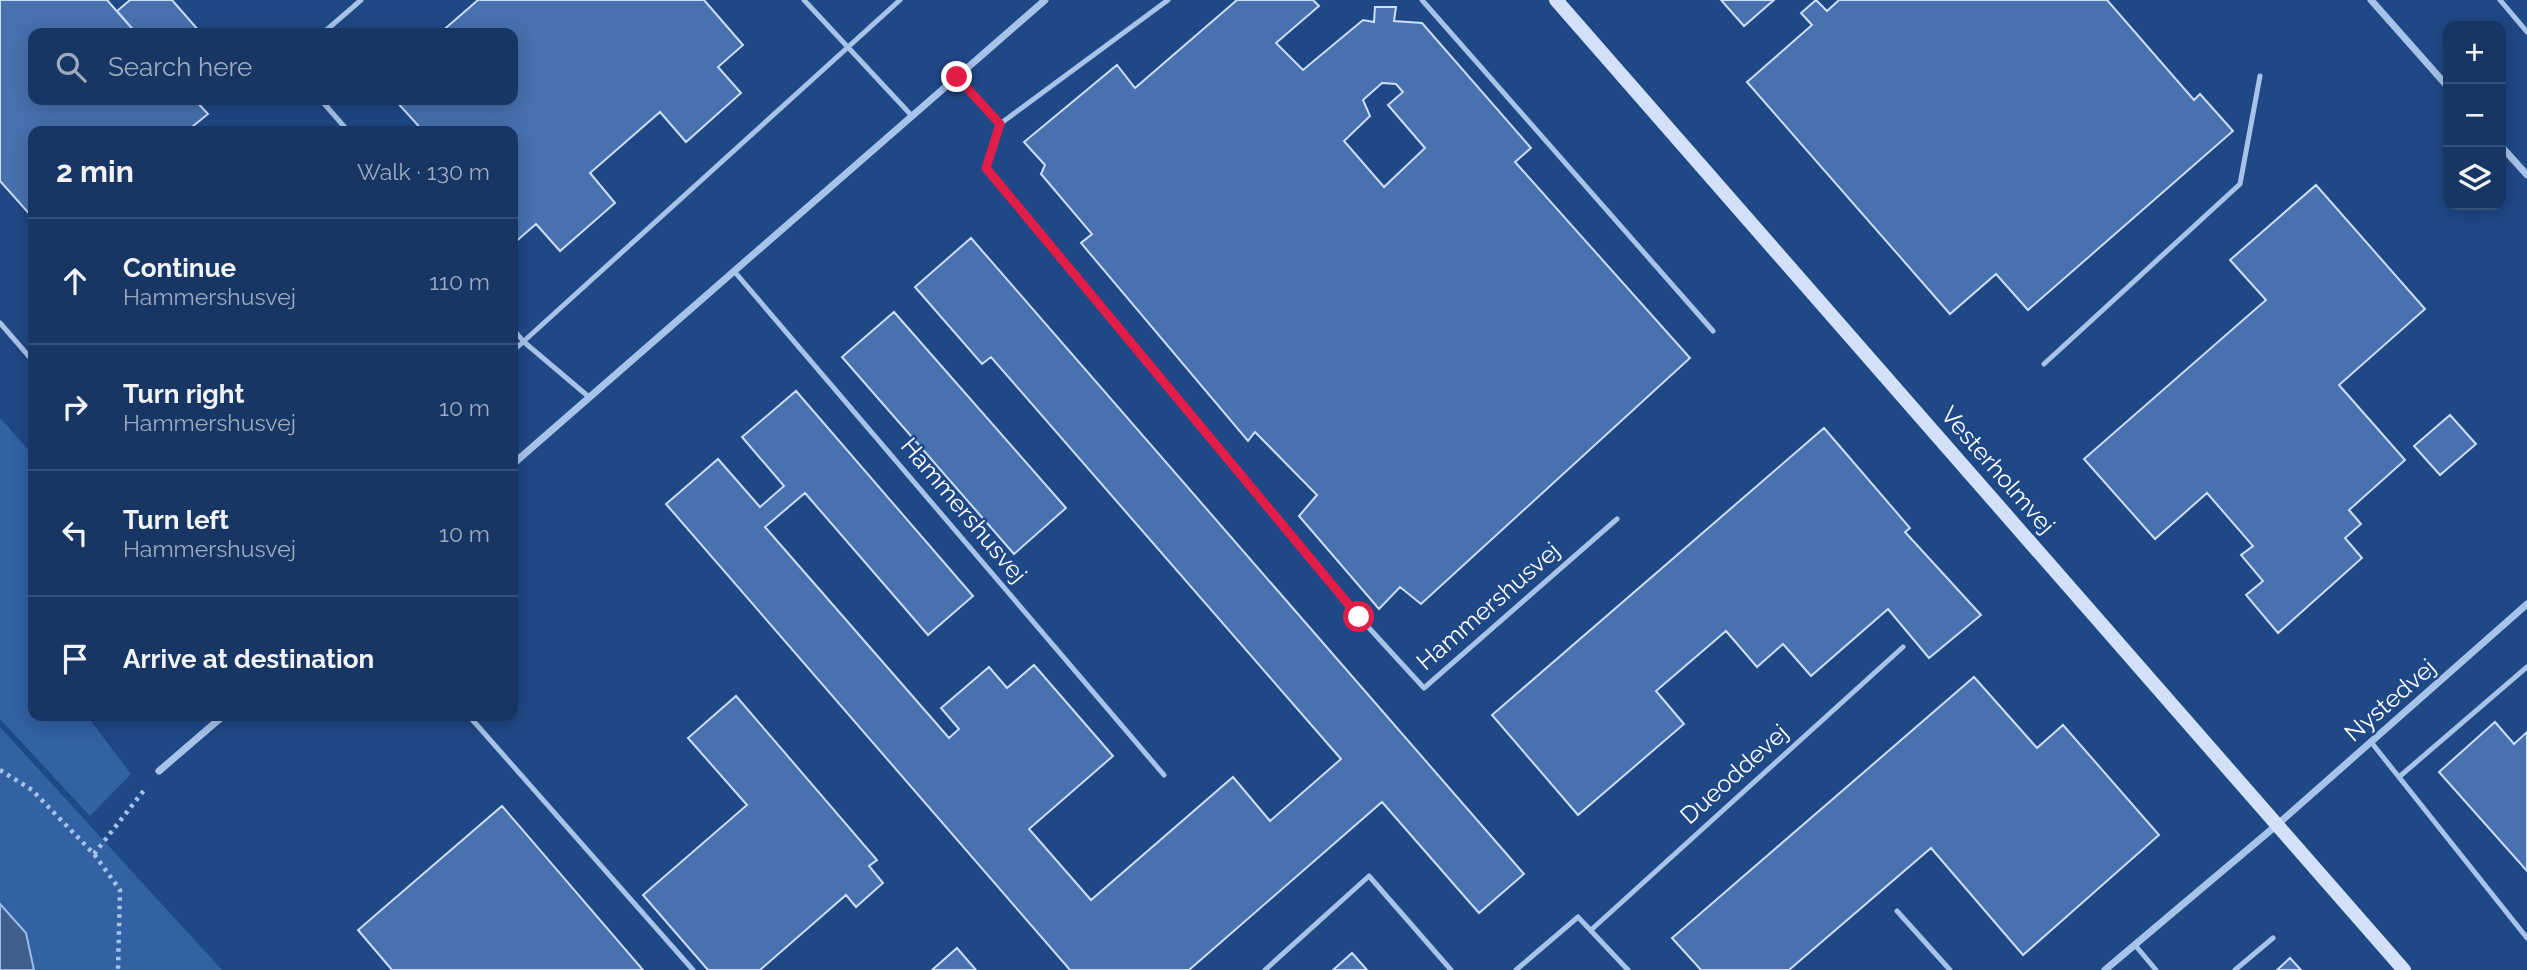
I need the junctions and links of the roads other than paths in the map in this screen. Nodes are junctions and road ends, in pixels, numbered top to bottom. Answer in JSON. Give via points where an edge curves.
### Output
{"nodes":[{"id":1,"x":361,"y":0,"type":"edge"},
{"id":2,"x":804,"y":0,"type":"edge"},
{"id":3,"x":900,"y":0,"type":"edge"},
{"id":4,"x":1045,"y":0,"type":"edge"},
{"id":5,"x":1168,"y":0,"type":"edge"},
{"id":6,"x":1422,"y":0,"type":"edge"},
{"id":7,"x":1556,"y":0,"type":"edge"},
{"id":8,"x":2371,"y":0,"type":"edge"},
{"id":9,"x":2500,"y":0,"type":"edge"},
{"id":10,"x":329,"y":28,"type":"edge"},
{"id":11,"x":2527,"y":32,"type":"edge"},
{"id":12,"x":848,"y":47,"type":"junction"},
{"id":13,"x":2260,"y":76,"type":"dead end"},
{"id":14,"x":957,"y":77,"type":"junction"},
{"id":15,"x":2445,"y":84,"type":"edge"},
{"id":16,"x":325,"y":105,"type":"edge"},
{"id":17,"x":912,"y":116,"type":"junction"},
{"id":18,"x":1000,"y":124,"type":"junction"},
{"id":19,"x":344,"y":126,"type":"edge"},
{"id":20,"x":2502,"y":147,"type":"edge"},
{"id":21,"x":2527,"y":175,"type":"edge"},
{"id":22,"x":734,"y":271,"type":"junction"},
{"id":23,"x":0,"y":323,"type":"edge"},
{"id":24,"x":1713,"y":331,"type":"dead end"},
{"id":25,"x":518,"y":335,"type":"edge"},
{"id":26,"x":524,"y":342,"type":"junction"},
{"id":27,"x":518,"y":347,"type":"edge"},
{"id":28,"x":28,"y":355,"type":"edge"},
{"id":29,"x":2044,"y":364,"type":"dead end"},
{"id":30,"x":589,"y":397,"type":"junction"},
{"id":31,"x":518,"y":460,"type":"edge"},
{"id":32,"x":1618,"y":519,"type":"dead end"},
{"id":33,"x":2527,"y":604,"type":"edge"},
{"id":34,"x":1903,"y":647,"type":"dead end"},
{"id":35,"x":2527,"y":667,"type":"edge"},
{"id":36,"x":217,"y":721,"type":"edge"},
{"id":37,"x":473,"y":721,"type":"edge"},
{"id":38,"x":2371,"y":742,"type":"junction"},
{"id":39,"x":159,"y":771,"type":"road end"},
{"id":40,"x":1164,"y":775,"type":"dead end"},
{"id":41,"x":2399,"y":777,"type":"junction"},
{"id":42,"x":2277,"y":824,"type":"junction"},
{"id":43,"x":1897,"y":911,"type":"dead end"},
{"id":44,"x":1591,"y":930,"type":"junction"},
{"id":45,"x":2273,"y":938,"type":"dead end"},
{"id":46,"x":2527,"y":938,"type":"edge"},
{"id":47,"x":2135,"y":944,"type":"junction"},
{"id":48,"x":693,"y":970,"type":"edge"},
{"id":49,"x":1265,"y":970,"type":"edge"},
{"id":50,"x":1451,"y":970,"type":"edge"},
{"id":51,"x":1516,"y":970,"type":"edge"},
{"id":52,"x":1628,"y":970,"type":"edge"},
{"id":53,"x":1950,"y":970,"type":"edge"},
{"id":54,"x":2105,"y":970,"type":"edge"},
{"id":55,"x":2156,"y":970,"type":"edge"},
{"id":56,"x":2235,"y":970,"type":"edge"},
{"id":57,"x":2404,"y":970,"type":"edge"}],
"edges":[{"from":1,"to":10,"type":"lane"},
{"from":2,"to":12,"type":"lane"},
{"from":3,"to":12,"type":"lane"},
{"from":4,"to":14,"type":"street"},
{"from":5,"to":18,"type":"lane"},
{"from":6,"to":24,"type":"lane"},
{"from":7,"to":42,"type":"street","name":"Vesterholmvej"},
{"from":8,"to":15,"type":"street"},
{"from":9,"to":11,"type":"lane"},
{"from":12,"to":17,"type":"lane"},
{"from":12,"to":26,"type":"lane"},
{"from":13,"to":29,"type":"lane","via":[[2240,184]]},
{"from":14,"to":17,"type":"street"},
{"from":14,"to":18,"type":"lane"},
{"from":16,"to":19,"type":"lane"},
{"from":17,"to":22,"type":"street"},
{"from":18,"to":32,"type":"lane","name":"Hammershusvej","via":[[986,168],[1359,617],[1424,688]]},
{"from":20,"to":21,"type":"street"},
{"from":22,"to":30,"type":"street"},
{"from":22,"to":40,"type":"lane","name":"Hammershusvej"},
{"from":23,"to":28,"type":"lane"},
{"from":25,"to":26,"type":"lane"},
{"from":26,"to":27,"type":"lane"},
{"from":26,"to":30,"type":"lane"},
{"from":30,"to":31,"type":"street"},
{"from":33,"to":38,"type":"street","name":"Nystedvej"},
{"from":34,"to":44,"type":"lane","name":"Dueoddevej"},
{"from":35,"to":41,"type":"lane"},
{"from":36,"to":39,"type":"street"},
{"from":37,"to":48,"type":"lane"},
{"from":38,"to":41,"type":"lane"},
{"from":38,"to":42,"type":"street","name":"Nystedvej"},
{"from":41,"to":46,"type":"lane"},
{"from":42,"to":47,"type":"street"},
{"from":42,"to":57,"type":"street","name":"Vesterholmvej"},
{"from":43,"to":53,"type":"lane"},
{"from":44,"to":51,"type":"lane","via":[[1578,917]]},
{"from":44,"to":52,"type":"lane"},
{"from":45,"to":56,"type":"lane"},
{"from":47,"to":54,"type":"street"},
{"from":47,"to":55,"type":"lane"},
{"from":49,"to":50,"type":"lane","via":[[1369,876]]}]}
